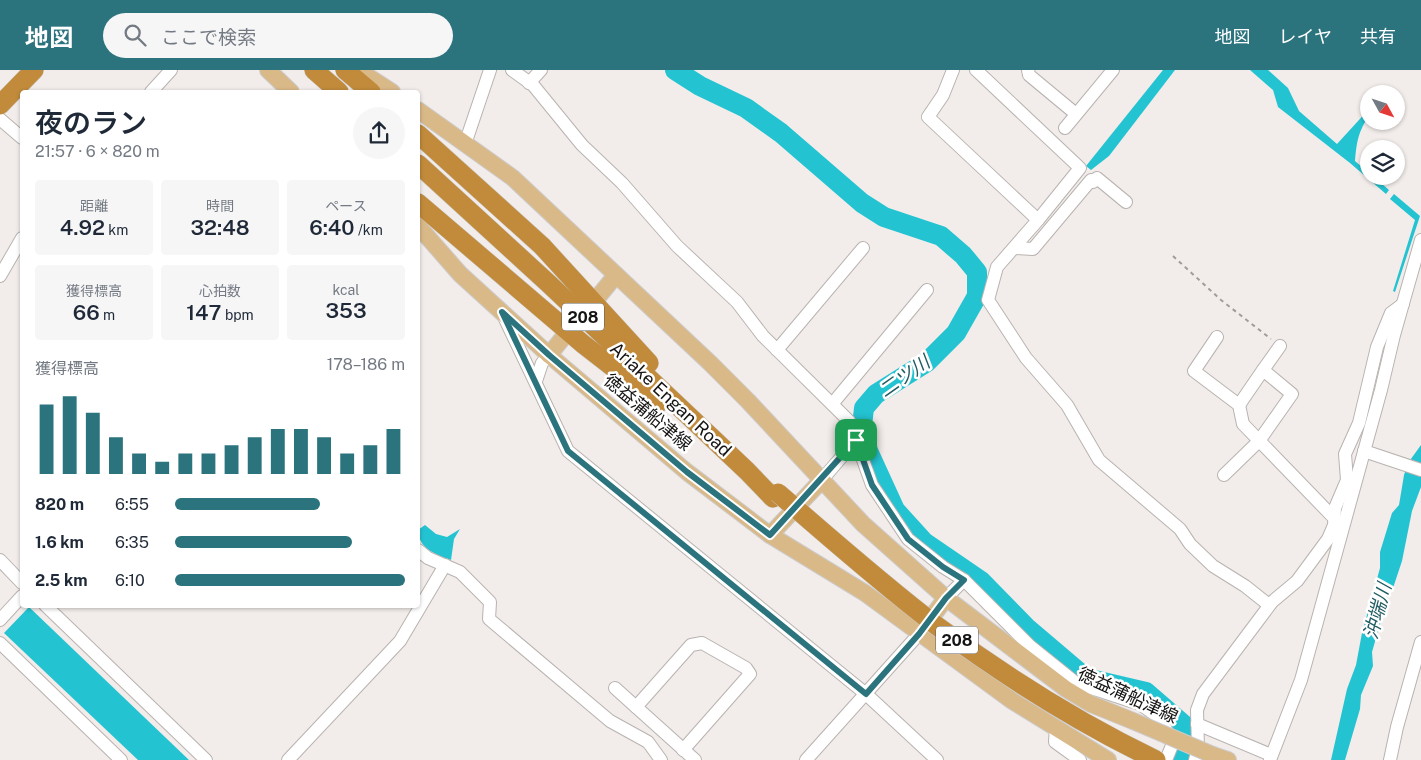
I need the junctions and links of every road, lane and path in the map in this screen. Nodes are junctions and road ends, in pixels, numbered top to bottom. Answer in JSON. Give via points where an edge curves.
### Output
{"nodes":[{"id":1,"x":34,"y":70,"type":"edge"},
{"id":2,"x":171,"y":70,"type":"edge"},
{"id":3,"x":268,"y":70,"type":"edge"},
{"id":4,"x":345,"y":70,"type":"edge"},
{"id":5,"x":358,"y":70,"type":"edge"},
{"id":6,"x":490,"y":70,"type":"edge"},
{"id":7,"x":512,"y":70,"type":"edge"},
{"id":8,"x":541,"y":70,"type":"edge"},
{"id":9,"x":953,"y":70,"type":"edge"},
{"id":10,"x":976,"y":70,"type":"edge"},
{"id":11,"x":1028,"y":70,"type":"edge"},
{"id":12,"x":1113,"y":70,"type":"edge"},
{"id":13,"x":529,"y":83,"type":"junction"},
{"id":14,"x":153,"y":90,"type":"edge"},
{"id":15,"x":289,"y":90,"type":"edge"},
{"id":16,"x":369,"y":90,"type":"edge"},
{"id":17,"x":389,"y":90,"type":"edge"},
{"id":18,"x":0,"y":105,"type":"edge"},
{"id":19,"x":420,"y":111,"type":"edge"},
{"id":20,"x":1076,"y":114,"type":"junction"},
{"id":21,"x":0,"y":119,"type":"edge"},
{"id":22,"x":1065,"y":128,"type":"dead end"},
{"id":23,"x":20,"y":136,"type":"edge"},
{"id":24,"x":420,"y":136,"type":"edge"},
{"id":25,"x":465,"y":144,"type":"junction"},
{"id":26,"x":420,"y":166,"type":"edge"},
{"id":27,"x":1126,"y":202,"type":"dead end"},
{"id":28,"x":420,"y":205,"type":"edge"},
{"id":29,"x":1038,"y":220,"type":"junction"},
{"id":30,"x":420,"y":228,"type":"edge"},
{"id":31,"x":1421,"y":240,"type":"edge"},
{"id":32,"x":20,"y":241,"type":"edge"},
{"id":33,"x":863,"y":248,"type":"dead end"},
{"id":34,"x":1014,"y":248,"type":"junction"},
{"id":35,"x":1173,"y":256,"type":"dead end"},
{"id":36,"x":616,"y":275,"type":"junction"},
{"id":37,"x":0,"y":276,"type":"edge"},
{"id":38,"x":927,"y":290,"type":"dead end"},
{"id":39,"x":598,"y":298,"type":"dead end"},
{"id":40,"x":1403,"y":304,"type":"junction"},
{"id":41,"x":502,"y":312,"type":"junction"},
{"id":42,"x":1218,"y":337,"type":"dead end"},
{"id":43,"x":562,"y":338,"type":"dead end"},
{"id":44,"x":1280,"y":346,"type":"joint"},
{"id":45,"x":777,"y":350,"type":"junction"},
{"id":46,"x":549,"y":355,"type":"junction"},
{"id":47,"x":1263,"y":370,"type":"junction"},
{"id":48,"x":536,"y":381,"type":"junction"},
{"id":49,"x":833,"y":403,"type":"junction"},
{"id":50,"x":1239,"y":404,"type":"junction"},
{"id":51,"x":856,"y":440,"type":"junction"},
{"id":52,"x":1259,"y":441,"type":"junction"},
{"id":53,"x":1368,"y":452,"type":"junction"},
{"id":54,"x":1421,"y":470,"type":"edge"},
{"id":55,"x":748,"y":471,"type":"junction"},
{"id":56,"x":1224,"y":475,"type":"dead end"},
{"id":57,"x":821,"y":481,"type":"junction"},
{"id":58,"x":775,"y":495,"type":"junction"},
{"id":59,"x":1334,"y":518,"type":"junction"},
{"id":60,"x":770,"y":535,"type":"junction"},
{"id":61,"x":420,"y":552,"type":"edge"},
{"id":62,"x":0,"y":560,"type":"edge"},
{"id":63,"x":445,"y":566,"type":"junction"},
{"id":64,"x":964,"y":580,"type":"junction"},
{"id":65,"x":20,"y":581,"type":"edge"},
{"id":66,"x":20,"y":598,"type":"edge"},
{"id":67,"x":946,"y":598,"type":"junction"},
{"id":68,"x":1269,"y":606,"type":"junction"},
{"id":69,"x":48,"y":608,"type":"edge"},
{"id":70,"x":420,"y":608,"type":"edge"},
{"id":71,"x":420,"y":608,"type":"edge"},
{"id":72,"x":0,"y":620,"type":"edge"},
{"id":73,"x":919,"y":634,"type":"junction"},
{"id":74,"x":1421,"y":642,"type":"edge"},
{"id":75,"x":0,"y":643,"type":"edge"},
{"id":76,"x":615,"y":688,"type":"dead end"},
{"id":77,"x":866,"y":694,"type":"junction"},
{"id":78,"x":636,"y":707,"type":"junction"},
{"id":79,"x":1197,"y":724,"type":"junction"},
{"id":80,"x":1056,"y":727,"type":"junction"},
{"id":81,"x":683,"y":750,"type":"junction"},
{"id":82,"x":1221,"y":757,"type":"edge"},
{"id":83,"x":1271,"y":758,"type":"edge"},
{"id":84,"x":120,"y":760,"type":"edge"},
{"id":85,"x":206,"y":760,"type":"edge"},
{"id":86,"x":288,"y":760,"type":"edge"},
{"id":87,"x":661,"y":760,"type":"edge"},
{"id":88,"x":695,"y":760,"type":"edge"},
{"id":89,"x":806,"y":760,"type":"edge"},
{"id":90,"x":936,"y":760,"type":"edge"},
{"id":91,"x":1080,"y":760,"type":"edge"},
{"id":92,"x":1108,"y":760,"type":"edge"},
{"id":93,"x":1142,"y":760,"type":"edge"},
{"id":94,"x":1156,"y":760,"type":"edge"},
{"id":95,"x":1166,"y":760,"type":"edge"},
{"id":96,"x":1195,"y":760,"type":"edge"},
{"id":97,"x":1390,"y":760,"type":"edge"}],
"edges":[{"from":1,"to":18,"type":"highway"},
{"from":2,"to":14,"type":"street"},
{"from":3,"to":15,"type":"main road"},
{"from":4,"to":16,"type":"highway"},
{"from":5,"to":17,"type":"main road"},
{"from":6,"to":25,"type":"street"},
{"from":7,"to":13,"type":"street"},
{"from":8,"to":13,"type":"street"},
{"from":9,"to":29,"type":"street","via":[[943,95],[928,117]]},
{"from":10,"to":29,"type":"street","via":[[1080,168]]},
{"from":11,"to":20,"type":"street","via":[[1029,75]]},
{"from":12,"to":20,"type":"street"},
{"from":13,"to":45,"type":"street","via":[[582,146],[622,183],[677,246],[737,302],[762,336]]},
{"from":19,"to":25,"type":"main road","name":"徳益蒲船津線"},
{"from":20,"to":22,"type":"street"},
{"from":21,"to":23,"type":"street"},
{"from":24,"to":55,"type":"highway","via":[[542,246]]},
{"from":25,"to":36,"type":"main road","name":"徳益蒲船津線","via":[[513,178]]},
{"from":26,"to":55,"type":"highway","name":"Ariake Engan Road","number":"208"},
{"from":27,"to":34,"type":"street","via":[[1097,178],[1093,182],[1090,180],[1033,250]]},
{"from":28,"to":55,"type":"highway","via":[[583,344]]},
{"from":29,"to":34,"type":"street"},
{"from":30,"to":41,"type":"main road","name":"徳益蒲船津線","via":[[460,274]]},
{"from":31,"to":40,"type":"street"},
{"from":32,"to":37,"type":"street"},
{"from":33,"to":45,"type":"street"},
{"from":34,"to":68,"type":"street","via":[[997,267],[988,300],[1026,358],[1067,405],[1099,460],[1180,529],[1190,544],[1213,566]]},
{"from":35,"to":44,"type":"path","via":[[1221,300]]},
{"from":36,"to":39,"type":"main road"},
{"from":36,"to":57,"type":"main road","name":"徳益蒲船津線","via":[[748,401]]},
{"from":38,"to":49,"type":"street"},
{"from":40,"to":53,"type":"street"},
{"from":40,"to":59,"type":"street","via":[[1391,313],[1377,347],[1359,423],[1345,454],[1347,480]]},
{"from":41,"to":46,"type":"main road","name":"徳益蒲船津線"},
{"from":41,"to":48,"type":"street"},
{"from":42,"to":50,"type":"street","via":[[1194,370]]},
{"from":43,"to":46,"type":"main road"},
{"from":44,"to":47,"type":"street"},
{"from":45,"to":49,"type":"street"},
{"from":46,"to":48,"type":"street","via":[[542,363]]},
{"from":46,"to":60,"type":"main road","name":"徳益蒲船津線","via":[[687,472]]},
{"from":47,"to":50,"type":"street"},
{"from":47,"to":52,"type":"street","via":[[1292,394]]},
{"from":48,"to":77,"type":"street","via":[[568,451]]},
{"from":49,"to":51,"type":"street","via":[[849,421]]},
{"from":50,"to":52,"type":"street","via":[[1243,424]]},
{"from":51,"to":57,"type":"street"},
{"from":51,"to":64,"type":"street","via":[[872,485],[908,539]]},
{"from":52,"to":56,"type":"street"},
{"from":52,"to":59,"type":"street"},
{"from":53,"to":54,"type":"street"},
{"from":53,"to":83,"type":"street","via":[[1301,680]]},
{"from":55,"to":58,"type":"highway","name":"Ariake Engan Road","number":"208"},
{"from":57,"to":60,"type":"main road"},
{"from":57,"to":67,"type":"main road","name":"徳益蒲船津線","via":[[863,524]]},
{"from":58,"to":93,"type":"highway","name":"Ariake Engan Road","number":"208","via":[[892,598],[996,676],[1058,715]]},
{"from":58,"to":94,"type":"highway","name":"Ariake Engan Road","number":"208","bridge":true,"via":[[896,594],[999,670],[1116,741]]},
{"from":59,"to":68,"type":"street","via":[[1328,539],[1297,581]]},
{"from":60,"to":73,"type":"main road","name":"徳益蒲船津線","via":[[865,593]]},
{"from":61,"to":63,"type":"street"},
{"from":62,"to":65,"type":"street"},
{"from":63,"to":70,"type":"street"},
{"from":63,"to":87,"type":"street","via":[[460,572],[490,602],[489,619],[610,721],[648,742]]},
{"from":64,"to":67,"type":"street"},
{"from":64,"to":95,"type":"street","via":[[1030,646],[1076,683],[1140,704],[1160,718],[1173,743]]},
{"from":66,"to":72,"type":"street"},
{"from":67,"to":73,"type":"main road"},
{"from":67,"to":82,"type":"main road","name":"徳益蒲船津線","bridge":true,"via":[[1066,690],[1092,704]]},
{"from":68,"to":79,"type":"street","via":[[1203,694],[1197,710]]},
{"from":69,"to":85,"type":"street"},
{"from":71,"to":86,"type":"street","via":[[400,641]]},
{"from":73,"to":77,"type":"street"},
{"from":73,"to":80,"type":"main road","name":"徳益蒲船津線","via":[[1011,700]]},
{"from":74,"to":97,"type":"street"},
{"from":75,"to":84,"type":"street"},
{"from":76,"to":78,"type":"street"},
{"from":77,"to":89,"type":"street"},
{"from":77,"to":90,"type":"street"},
{"from":78,"to":81,"type":"street"},
{"from":78,"to":81,"type":"street","via":[[691,645],[702,643],[746,668],[750,674]]},
{"from":79,"to":83,"type":"street"},
{"from":79,"to":96,"type":"street"},
{"from":80,"to":91,"type":"street","via":[[1055,742]]},
{"from":80,"to":92,"type":"main road","name":"徳益蒲船津線"},
{"from":81,"to":88,"type":"street"}]}
